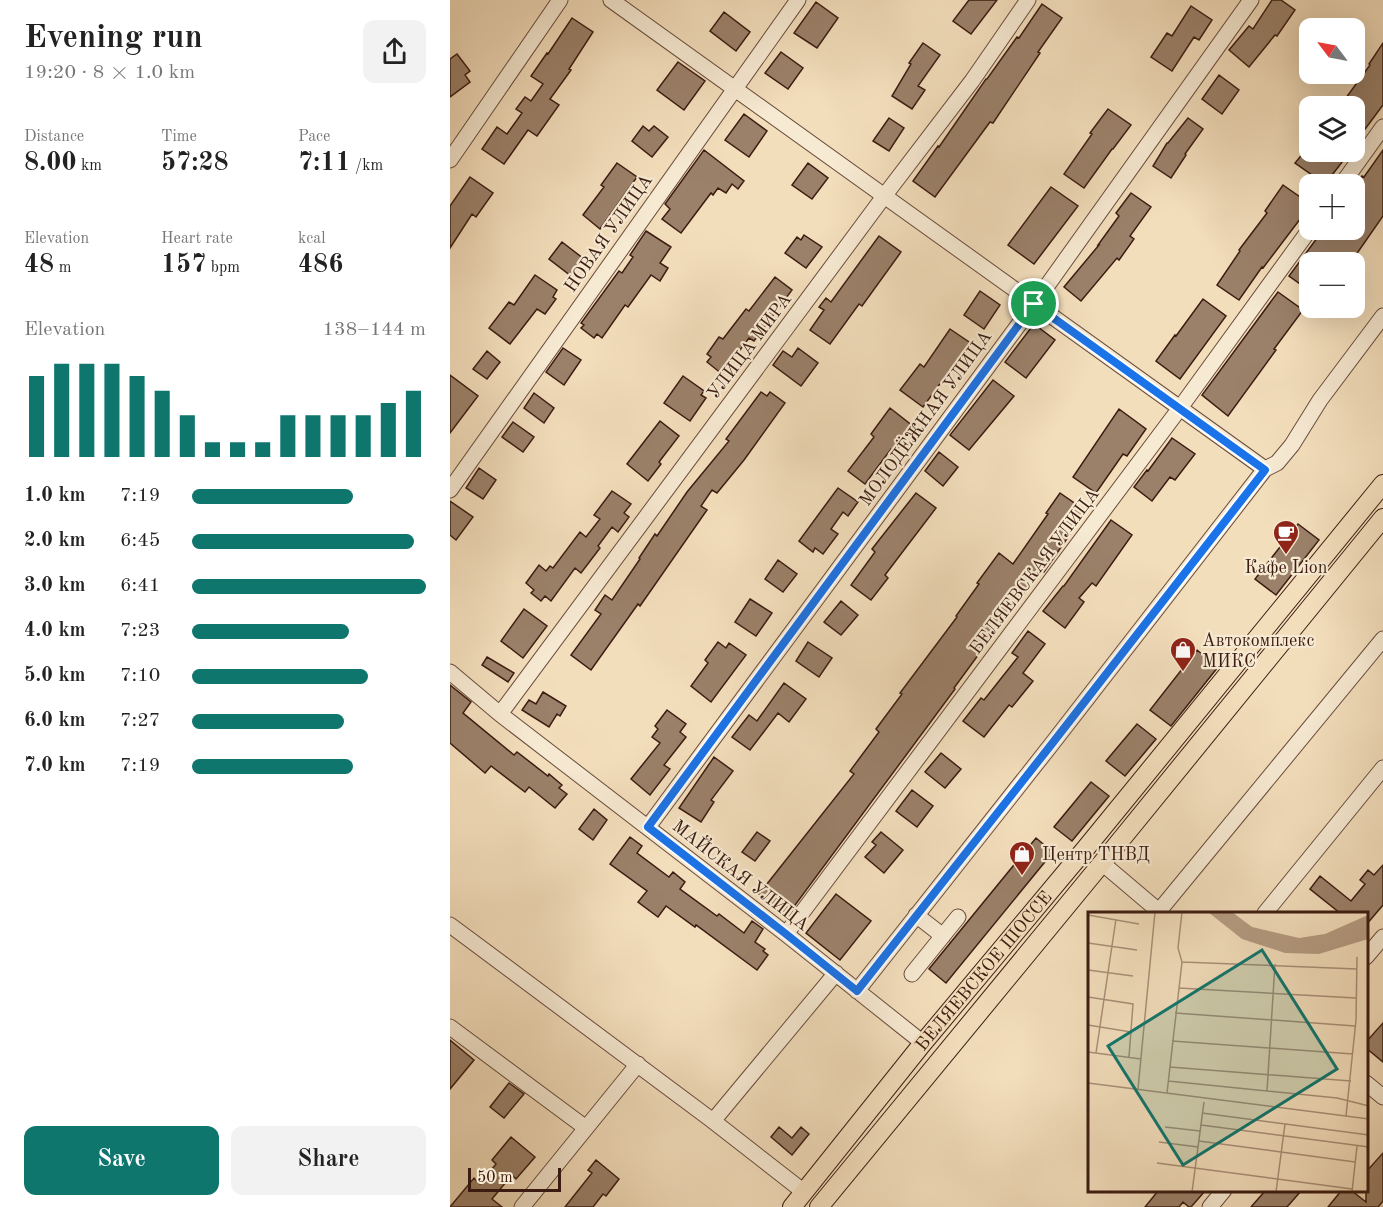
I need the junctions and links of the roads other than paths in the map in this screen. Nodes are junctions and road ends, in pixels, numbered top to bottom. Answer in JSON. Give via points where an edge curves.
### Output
{"nodes":[{"id":1,"x":560,"y":0,"type":"edge"},
{"id":2,"x":612,"y":0,"type":"edge"},
{"id":3,"x":798,"y":0,"type":"edge"},
{"id":4,"x":1028,"y":0,"type":"edge"},
{"id":5,"x":1251,"y":0,"type":"edge"},
{"id":6,"x":735,"y":88,"type":"junction"},
{"id":7,"x":1383,"y":127,"type":"edge"},
{"id":8,"x":450,"y":160,"type":"edge"},
{"id":9,"x":1349,"y":174,"type":"edge"},
{"id":10,"x":885,"y":195,"type":"junction"},
{"id":11,"x":1302,"y":240,"type":"edge"},
{"id":12,"x":1034,"y":304,"type":"junction"},
{"id":13,"x":1383,"y":316,"type":"edge"},
{"id":14,"x":1180,"y":408,"type":"junction"},
{"id":15,"x":1265,"y":470,"type":"junction"},
{"id":16,"x":1383,"y":484,"type":"edge"},
{"id":17,"x":450,"y":490,"type":"edge"},
{"id":18,"x":1383,"y":518,"type":"edge"},
{"id":19,"x":1383,"y":639,"type":"edge"},
{"id":20,"x":450,"y":672,"type":"edge"},
{"id":21,"x":500,"y":714,"type":"junction"},
{"id":22,"x":1383,"y":768,"type":"edge"},
{"id":23,"x":648,"y":827,"type":"junction"},
{"id":24,"x":1102,"y":863,"type":"junction"},
{"id":25,"x":1160,"y":912,"type":"edge"},
{"id":26,"x":1266,"y":912,"type":"edge"},
{"id":27,"x":916,"y":915,"type":"junction"},
{"id":28,"x":958,"y":917,"type":"dead end"},
{"id":29,"x":450,"y":925,"type":"edge"},
{"id":30,"x":786,"y":934,"type":"junction"},
{"id":31,"x":943,"y":936,"type":"junction"},
{"id":32,"x":1383,"y":937,"type":"edge"},
{"id":33,"x":1368,"y":955,"type":"edge"},
{"id":34,"x":836,"y":973,"type":"junction"},
{"id":35,"x":912,"y":974,"type":"dead end"},
{"id":36,"x":857,"y":991,"type":"junction"},
{"id":37,"x":450,"y":1027,"type":"edge"},
{"id":38,"x":923,"y":1043,"type":"junction"},
{"id":39,"x":941,"y":1058,"type":"junction"},
{"id":40,"x":638,"y":1064,"type":"junction"},
{"id":41,"x":1368,"y":1085,"type":"edge"},
{"id":42,"x":1383,"y":1097,"type":"edge"},
{"id":43,"x":713,"y":1120,"type":"junction"},
{"id":44,"x":586,"y":1128,"type":"junction"},
{"id":45,"x":804,"y":1192,"type":"junction"},
{"id":46,"x":1223,"y":1192,"type":"edge"},
{"id":47,"x":522,"y":1207,"type":"edge"},
{"id":48,"x":792,"y":1207,"type":"edge"},
{"id":49,"x":819,"y":1207,"type":"edge"},
{"id":50,"x":1210,"y":1207,"type":"edge"}],
"edges":[{"from":1,"to":8,"type":"street"},
{"from":2,"to":6,"type":"street"},
{"from":3,"to":6,"type":"street","name":"НОВАЯ УЛИЦА"},
{"from":4,"to":10,"type":"street","name":"УЛИЦА МИРА"},
{"from":5,"to":12,"type":"street","name":"МОЛОДЁЖНАЯ УЛИЦА"},
{"from":6,"to":10,"type":"street"},
{"from":6,"to":17,"type":"street","name":"НОВАЯ УЛИЦА"},
{"from":7,"to":9,"type":"street"},
{"from":10,"to":12,"type":"street"},
{"from":10,"to":21,"type":"street","name":"УЛИЦА МИРА"},
{"from":11,"to":14,"type":"street","name":"БЕЛЯЕВСКАЯ УЛИЦА"},
{"from":12,"to":14,"type":"street"},
{"from":12,"to":23,"type":"street","name":"МОЛОДЁЖНАЯ УЛИЦА"},
{"from":13,"to":15,"type":"street","via":[[1320,400],[1292,446]]},
{"from":14,"to":15,"type":"street"},
{"from":14,"to":30,"type":"street","name":"БЕЛЯЕВСКАЯ УЛИЦА"},
{"from":15,"to":27,"type":"street"},
{"from":16,"to":38,"type":"main road","name":"БЕЛЯЕВСКОЕ ШОССЕ"},
{"from":18,"to":24,"type":"main road","name":"БЕЛЯЕВСКОЕ ШОССЕ"},
{"from":19,"to":25,"type":"street"},
{"from":20,"to":21,"type":"street","name":"МАЙСКАЯ УЛИЦА"},
{"from":21,"to":23,"type":"street","name":"МАЙСКАЯ УЛИЦА"},
{"from":22,"to":26,"type":"street"},
{"from":23,"to":30,"type":"street","name":"МАЙСКАЯ УЛИЦА"},
{"from":24,"to":25,"type":"street"},
{"from":24,"to":39,"type":"main road","name":"БЕЛЯЕВСКОЕ ШОССЕ"},
{"from":27,"to":31,"type":"street"},
{"from":27,"to":36,"type":"street"},
{"from":28,"to":31,"type":"street"},
{"from":29,"to":40,"type":"street"},
{"from":30,"to":34,"type":"street","name":"МАЙСКАЯ УЛИЦА"},
{"from":31,"to":35,"type":"street"},
{"from":32,"to":33,"type":"street"},
{"from":34,"to":36,"type":"street","name":"МАЙСКАЯ УЛИЦА"},
{"from":34,"to":43,"type":"street"},
{"from":36,"to":38,"type":"street","name":"МАЙСКАЯ УЛИЦА"},
{"from":37,"to":44,"type":"street"},
{"from":38,"to":39,"type":"main road"},
{"from":38,"to":45,"type":"main road","name":"БЕЛЯЕВСКОЕ ШОССЕ"},
{"from":39,"to":49,"type":"main road","name":"БЕЛЯЕВСКОЕ ШОССЕ"},
{"from":40,"to":43,"type":"street"},
{"from":40,"to":44,"type":"street"},
{"from":41,"to":42,"type":"street"},
{"from":43,"to":45,"type":"street"},
{"from":44,"to":47,"type":"street"},
{"from":45,"to":48,"type":"main road","name":"БЕЛЯЕВСКОЕ ШОССЕ"},
{"from":46,"to":50,"type":"street"}]}
